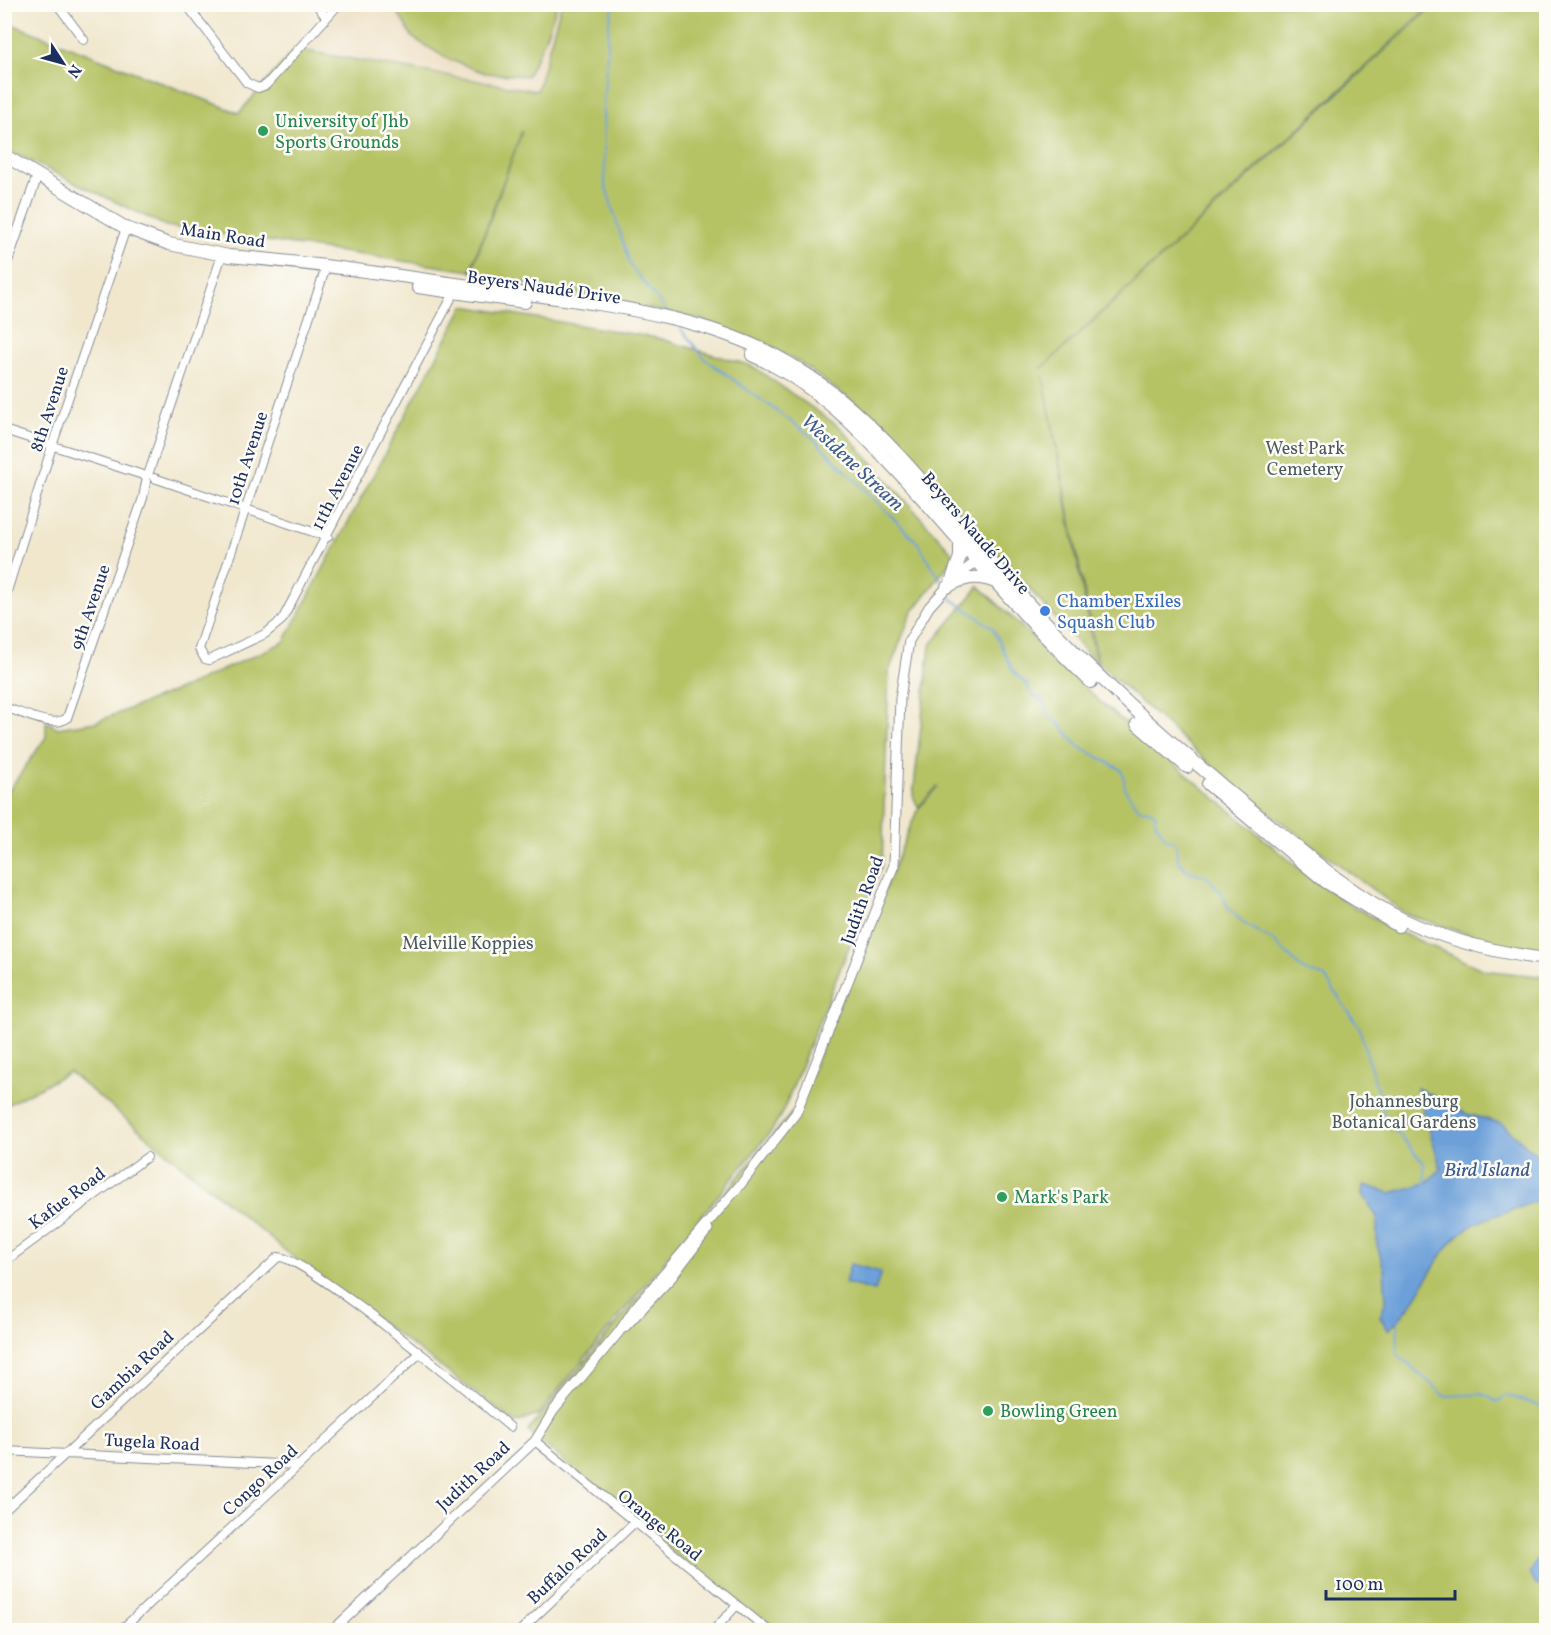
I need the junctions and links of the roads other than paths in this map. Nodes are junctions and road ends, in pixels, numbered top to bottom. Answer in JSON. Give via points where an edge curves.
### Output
{"nodes":[{"id":1,"x":57,"y":4,"type":"edge"},
{"id":2,"x":186,"y":4,"type":"edge"},
{"id":3,"x":316,"y":4,"type":"edge"},
{"id":4,"x":339,"y":4,"type":"edge"},
{"id":5,"x":326,"y":17,"type":"junction"},
{"id":6,"x":84,"y":40,"type":"dead end"},
{"id":7,"x":4,"y":154,"type":"edge"},
{"id":8,"x":4,"y":163,"type":"edge"},
{"id":9,"x":36,"y":177,"type":"junction"},
{"id":10,"x":125,"y":232,"type":"junction"},
{"id":11,"x":221,"y":258,"type":"junction"},
{"id":12,"x":4,"y":271,"type":"edge"},
{"id":13,"x":324,"y":271,"type":"junction"},
{"id":14,"x":456,"y":288,"type":"junction"},
{"id":15,"x":4,"y":430,"type":"edge"},
{"id":16,"x":52,"y":446,"type":"junction"},
{"id":17,"x":149,"y":479,"type":"junction"},
{"id":18,"x":246,"y":510,"type":"junction"},
{"id":19,"x":328,"y":537,"type":"junction"},
{"id":20,"x":960,"y":541,"type":"junction"},
{"id":21,"x":981,"y":558,"type":"junction"},
{"id":22,"x":996,"y":583,"type":"junction"},
{"id":23,"x":949,"y":584,"type":"junction"},
{"id":24,"x":4,"y":600,"type":"edge"},
{"id":25,"x":202,"y":657,"type":"joint"},
{"id":26,"x":4,"y":707,"type":"edge"},
{"id":27,"x":1546,"y":959,"type":"edge"},
{"id":28,"x":1546,"y":966,"type":"edge"},
{"id":29,"x":147,"y":1157,"type":"dead end"},
{"id":30,"x":4,"y":1262,"type":"edge"},
{"id":31,"x":420,"y":1353,"type":"junction"},
{"id":32,"x":510,"y":1427,"type":"dead end"},
{"id":33,"x":535,"y":1441,"type":"junction"},
{"id":34,"x":4,"y":1451,"type":"edge"},
{"id":35,"x":66,"y":1453,"type":"junction"},
{"id":36,"x":297,"y":1465,"type":"junction"},
{"id":37,"x":4,"y":1511,"type":"edge"},
{"id":38,"x":634,"y":1523,"type":"junction"},
{"id":39,"x":737,"y":1605,"type":"junction"},
{"id":40,"x":122,"y":1630,"type":"edge"},
{"id":41,"x":333,"y":1630,"type":"edge"},
{"id":42,"x":521,"y":1630,"type":"edge"},
{"id":43,"x":714,"y":1630,"type":"edge"},
{"id":44,"x":768,"y":1630,"type":"edge"}],
"edges":[{"from":1,"to":6,"type":"street"},
{"from":2,"to":5,"type":"street","via":[[247,83],[255,88],[262,87]]},
{"from":3,"to":5,"type":"street"},
{"from":4,"to":5,"type":"street"},
{"from":7,"to":9,"type":"main road","name":"Main Road"},
{"from":8,"to":9,"type":"main road","name":"Main Road"},
{"from":9,"to":10,"type":"main road","name":"Main Road"},
{"from":9,"to":12,"type":"street"},
{"from":10,"to":11,"type":"main road","name":"Main Road"},
{"from":10,"to":16,"type":"street","name":"8th Avenue"},
{"from":11,"to":13,"type":"main road","name":"Main Road"},
{"from":11,"to":17,"type":"street","name":"9th Avenue"},
{"from":13,"to":14,"type":"main road","name":"Main Road"},
{"from":13,"to":18,"type":"street","name":"10th Avenue"},
{"from":14,"to":19,"type":"street","name":"11th Avenue"},
{"from":14,"to":20,"type":"main road","name":"Beyers Naudé Drive","via":[[642,319],[696,333],[764,360],[809,387],[856,426]]},
{"from":14,"to":21,"type":"main road","name":"Beyers Naudé Drive","via":[[610,306],[663,317],[717,333],[783,360],[819,383],[869,426]]},
{"from":15,"to":16,"type":"street"},
{"from":16,"to":17,"type":"street"},
{"from":16,"to":24,"type":"street","name":"8th Avenue"},
{"from":17,"to":18,"type":"street"},
{"from":17,"to":26,"type":"street","name":"9th Avenue","via":[[69,713],[62,722],[53,722]]},
{"from":18,"to":19,"type":"street"},
{"from":18,"to":25,"type":"street","name":"10th Avenue","via":[[199,649]]},
{"from":19,"to":25,"type":"street","name":"11th Avenue","via":[[275,628],[209,660]]},
{"from":20,"to":21,"type":"main road","name":"Beyers Naudé Drive"},
{"from":20,"to":23,"type":"main road","via":[[959,561]]},
{"from":21,"to":22,"type":"main road","name":"Beyers Naudé Drive"},
{"from":21,"to":23,"type":"street","name":"Judith Road"},
{"from":21,"to":27,"type":"main road","name":"Beyers Naudé Drive","via":[[1099,678],[1338,880],[1417,925],[1505,952]]},
{"from":22,"to":23,"type":"main road","via":[[975,577]]},
{"from":22,"to":28,"type":"main road","name":"Beyers Naudé Drive","via":[[1094,684],[1220,795],[1336,889],[1389,921],[1429,939],[1503,960]]},
{"from":23,"to":33,"type":"street","name":"Judith Road","via":[[920,620],[904,658],[892,871],[796,1113],[718,1211],[675,1273],[619,1332],[554,1410]]},
{"from":29,"to":30,"type":"street","name":"Kafue Road"},
{"from":31,"to":32,"type":"street"},
{"from":31,"to":35,"type":"street","name":"Gambia Road","via":[[294,1261],[282,1256],[274,1258]]},
{"from":31,"to":36,"type":"street","name":"Congo Road"},
{"from":33,"to":38,"type":"street","name":"Orange Road"},
{"from":33,"to":41,"type":"street","name":"Judith Road"},
{"from":34,"to":35,"type":"street","name":"Tugela Road"},
{"from":35,"to":36,"type":"street","name":"Tugela Road"},
{"from":35,"to":37,"type":"street","name":"Gambia Road"},
{"from":36,"to":40,"type":"street","name":"Congo Road"},
{"from":38,"to":39,"type":"street","name":"Orange Road"},
{"from":38,"to":42,"type":"street","name":"Buffalo Road"},
{"from":39,"to":43,"type":"street"},
{"from":39,"to":44,"type":"street","name":"Orange Road"}]}
